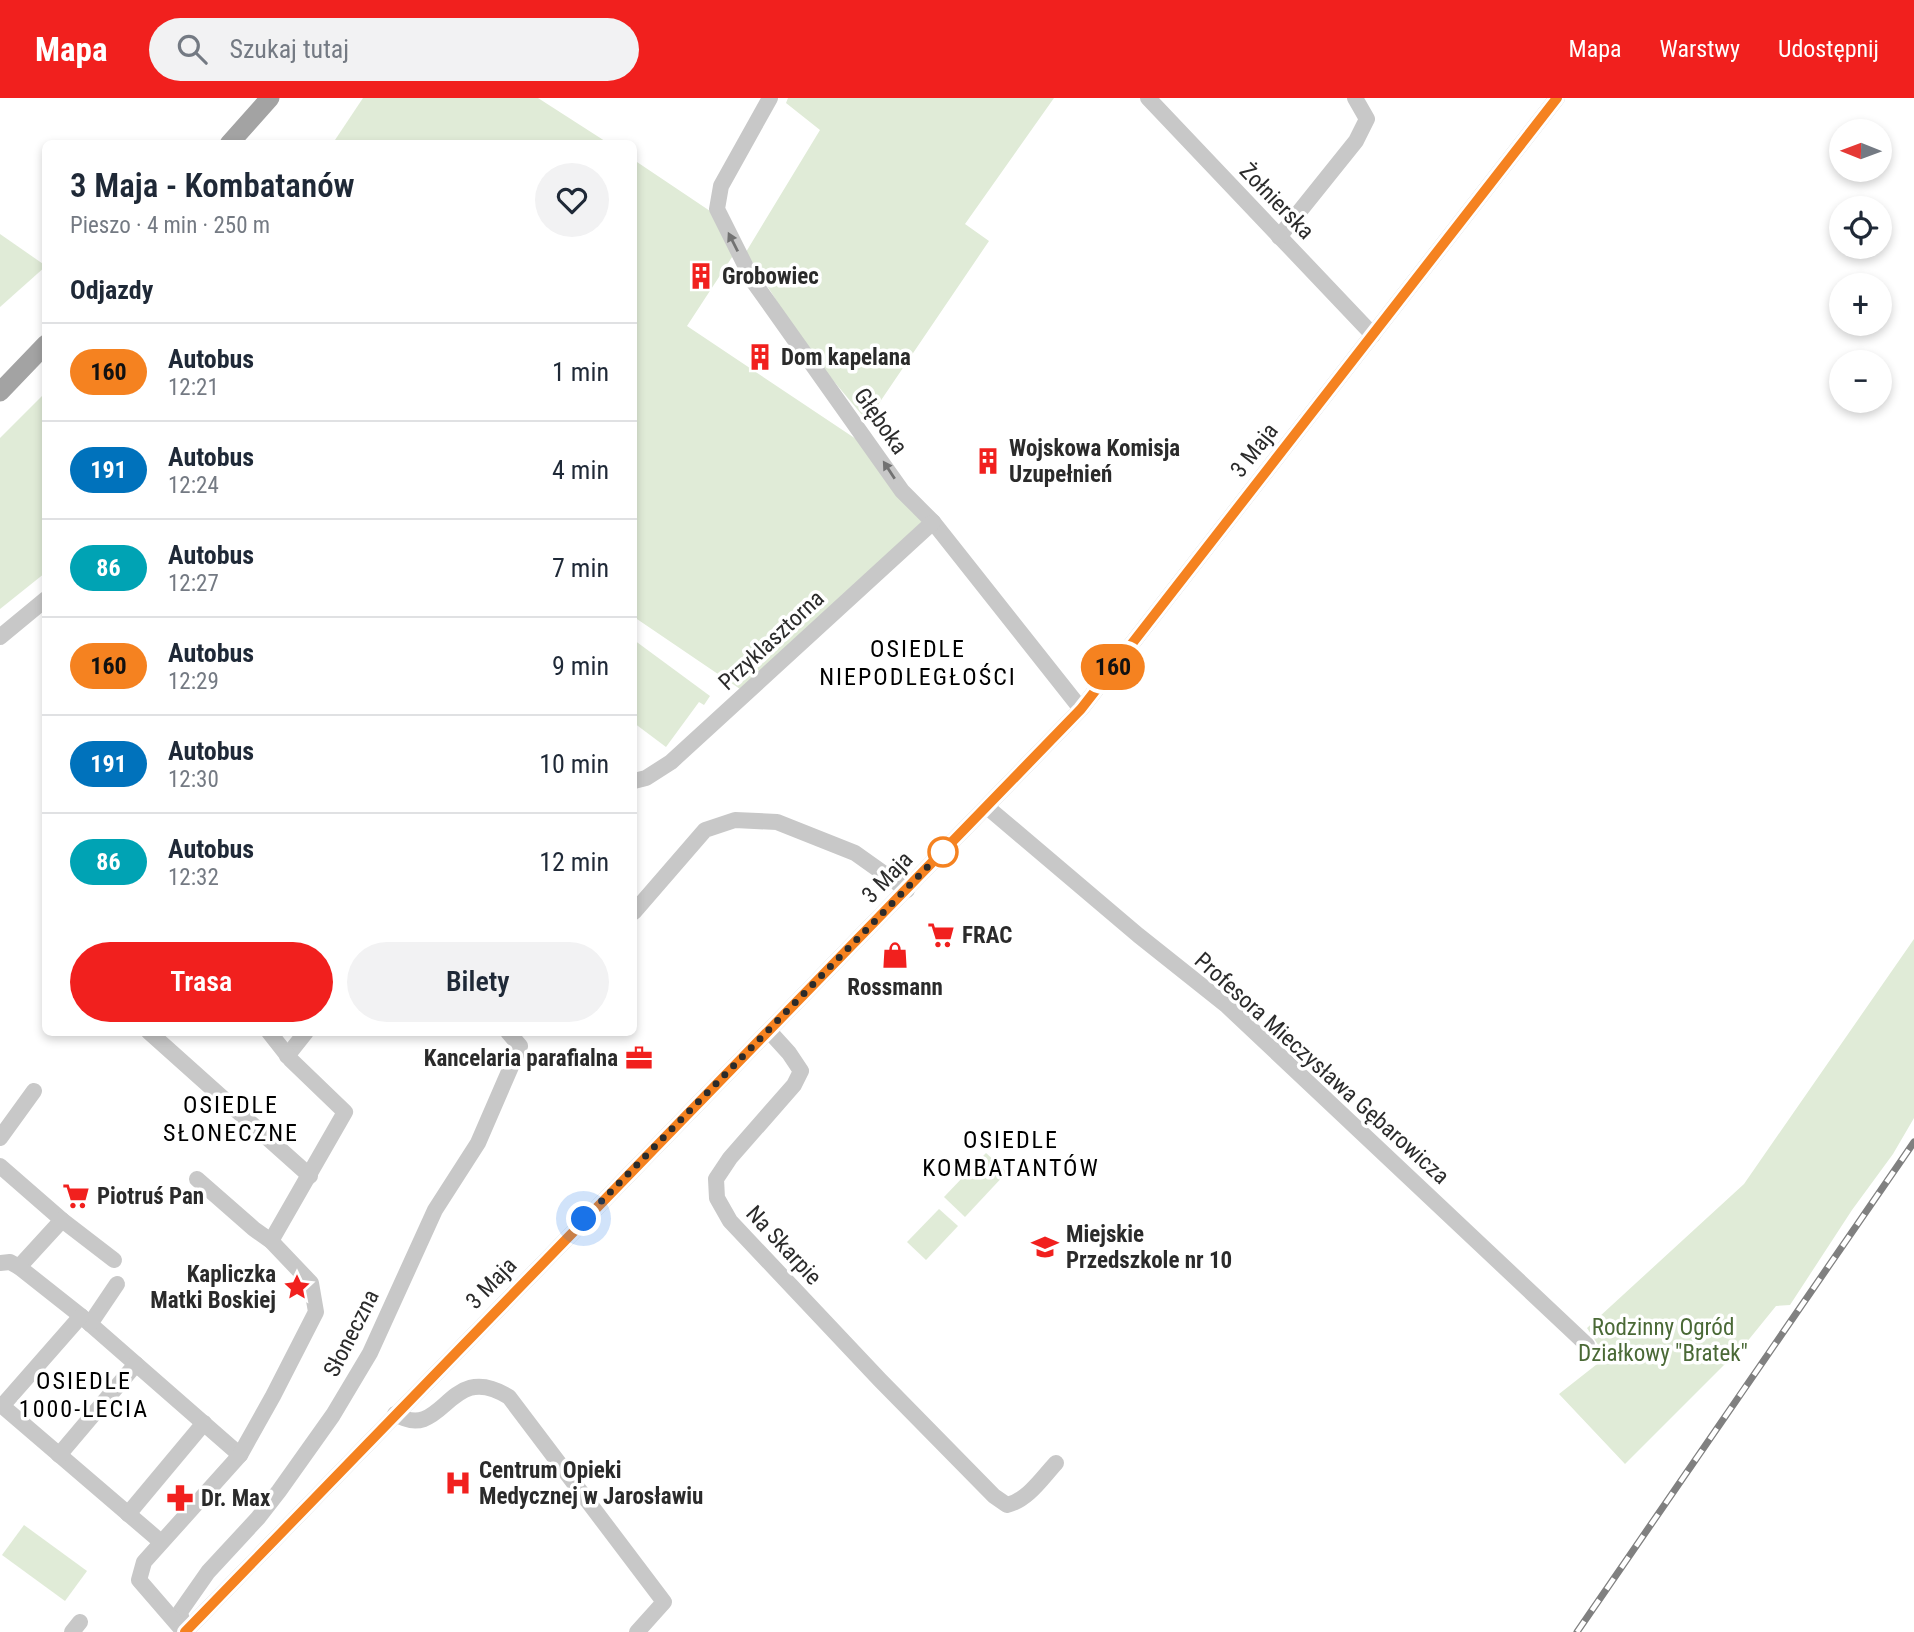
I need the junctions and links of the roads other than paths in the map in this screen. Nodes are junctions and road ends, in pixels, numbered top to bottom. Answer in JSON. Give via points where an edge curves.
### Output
{"nodes":[{"id":1,"x":270,"y":98,"type":"edge"},
{"id":2,"x":770,"y":98,"type":"edge"},
{"id":3,"x":1148,"y":98,"type":"edge"},
{"id":4,"x":1355,"y":98,"type":"edge"},
{"id":5,"x":1557,"y":98,"type":"edge"},
{"id":6,"x":233,"y":140,"type":"edge"},
{"id":7,"x":1279,"y":237,"type":"junction"},
{"id":8,"x":1373,"y":335,"type":"junction"},
{"id":9,"x":42,"y":348,"type":"edge"},
{"id":10,"x":0,"y":391,"type":"edge"},
{"id":11,"x":933,"y":522,"type":"junction"},
{"id":12,"x":42,"y":602,"type":"edge"},
{"id":13,"x":0,"y":637,"type":"edge"},
{"id":14,"x":1081,"y":709,"type":"junction"},
{"id":15,"x":637,"y":780,"type":"edge"},
{"id":16,"x":987,"y":807,"type":"junction"},
{"id":17,"x":907,"y":890,"type":"junction"},
{"id":18,"x":637,"y":909,"type":"edge"},
{"id":19,"x":768,"y":1031,"type":"junction"},
{"id":20,"x":153,"y":1036,"type":"edge"},
{"id":21,"x":272,"y":1036,"type":"edge"},
{"id":22,"x":303,"y":1036,"type":"edge"},
{"id":23,"x":524,"y":1039,"type":"edge"},
{"id":24,"x":287,"y":1056,"type":"junction"},
{"id":25,"x":34,"y":1091,"type":"dead end"},
{"id":26,"x":0,"y":1138,"type":"edge"},
{"id":27,"x":0,"y":1166,"type":"edge"},
{"id":28,"x":310,"y":1176,"type":"junction"},
{"id":29,"x":197,"y":1179,"type":"dead end"},
{"id":30,"x":62,"y":1220,"type":"junction"},
{"id":31,"x":271,"y":1241,"type":"junction"},
{"id":32,"x":114,"y":1260,"type":"dead end"},
{"id":33,"x":0,"y":1263,"type":"edge"},
{"id":34,"x":19,"y":1267,"type":"junction"},
{"id":35,"x":117,"y":1284,"type":"dead end"},
{"id":36,"x":86,"y":1320,"type":"junction"},
{"id":37,"x":1587,"y":1345,"type":"dead end"},
{"id":38,"x":136,"y":1364,"type":"junction"},
{"id":39,"x":1,"y":1405,"type":"edge"},
{"id":40,"x":394,"y":1414,"type":"junction"},
{"id":41,"x":204,"y":1423,"type":"junction"},
{"id":42,"x":59,"y":1455,"type":"junction"},
{"id":43,"x":240,"y":1455,"type":"junction"},
{"id":44,"x":1056,"y":1463,"type":"dead end"},
{"id":45,"x":128,"y":1514,"type":"junction"},
{"id":46,"x":161,"y":1542,"type":"junction"},
{"id":47,"x":184,"y":1632,"type":"edge"},
{"id":48,"x":637,"y":1632,"type":"edge"}],
"edges":[{"from":1,"to":6,"type":"main road"},
{"from":11,"to":2,"type":"street","name":"Głęboka","one_way":true,"via":[[902,491],[753,281],[717,209],[721,186]]},
{"from":3,"to":7,"type":"street","name":"Żołnierska"},
{"from":4,"to":7,"type":"street","via":[[1367,119],[1356,141]]},
{"from":5,"to":8,"type":"street","name":"3 Maja"},
{"from":7,"to":8,"type":"street","name":"Żołnierska"},
{"from":8,"to":14,"type":"street","name":"3 Maja"},
{"from":9,"to":10,"type":"main road"},
{"from":11,"to":14,"type":"street","name":"Głęboka"},
{"from":11,"to":15,"type":"street","name":"Przyklasztorna","via":[[671,762]]},
{"from":12,"to":13,"type":"street"},
{"from":14,"to":16,"type":"street","name":"3 Maja"},
{"from":16,"to":17,"type":"street","name":"3 Maja"},
{"from":16,"to":37,"type":"street","name":"Profesora Mieczysława Gębarowicza","via":[[1226,1005]]},
{"from":17,"to":18,"type":"street","via":[[855,852],[777,821],[735,820],[705,830]]},
{"from":17,"to":19,"type":"street","name":"3 Maja"},
{"from":19,"to":40,"type":"street","name":"3 Maja"},
{"from":19,"to":44,"type":"street","name":"Na Skarpie","via":[[801,1071],[794,1086],[716,1179],[717,1198],[730,1221],[994,1496],[1007,1505],[1015,1503]]},
{"from":20,"to":28,"type":"street"},
{"from":21,"to":24,"type":"street"},
{"from":22,"to":24,"type":"street"},
{"from":23,"to":47,"type":"street","name":"Słoneczna","via":[[478,1143],[435,1210],[370,1353],[279,1491],[208,1572],[180,1612]]},
{"from":24,"to":28,"type":"street","via":[[345,1112]]},
{"from":25,"to":26,"type":"street"},
{"from":27,"to":30,"type":"street"},
{"from":28,"to":31,"type":"street"},
{"from":29,"to":31,"type":"street"},
{"from":30,"to":32,"type":"street"},
{"from":30,"to":34,"type":"street"},
{"from":31,"to":43,"type":"street","via":[[311,1283],[316,1312]]},
{"from":33,"to":34,"type":"street"},
{"from":34,"to":36,"type":"street"},
{"from":35,"to":36,"type":"street"},
{"from":36,"to":38,"type":"street"},
{"from":36,"to":39,"type":"street"},
{"from":38,"to":41,"type":"street"},
{"from":38,"to":42,"type":"street"},
{"from":39,"to":42,"type":"street"},
{"from":40,"to":47,"type":"street","name":"3 Maja"},
{"from":40,"to":48,"type":"street","via":[[416,1423],[425,1420],[470,1388],[493,1389],[509,1397],[664,1602]]},
{"from":41,"to":43,"type":"street"},
{"from":41,"to":45,"type":"street"},
{"from":42,"to":45,"type":"street"},
{"from":43,"to":46,"type":"street"},
{"from":45,"to":46,"type":"street"},
{"from":46,"to":47,"type":"street","via":[[144,1562],[139,1580]]}]}
